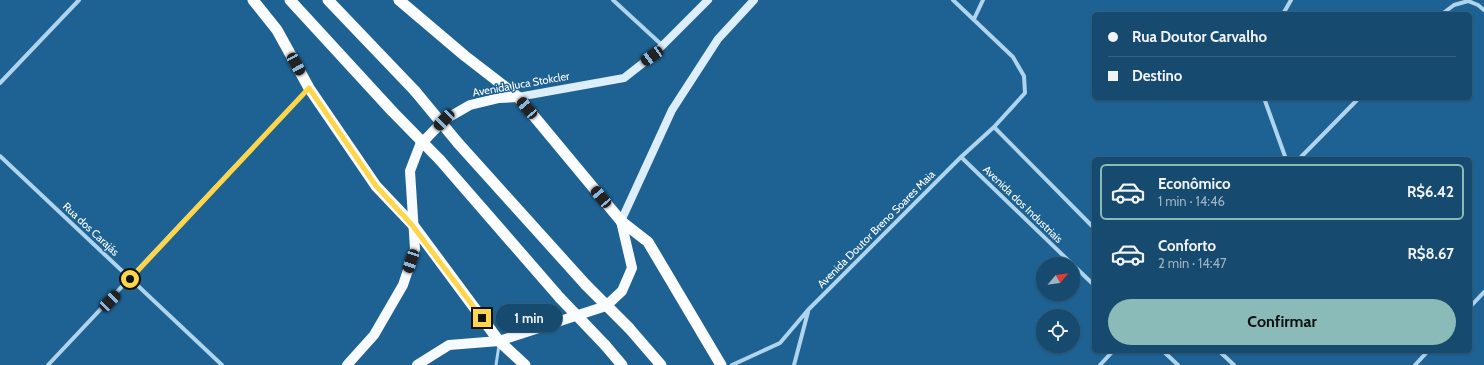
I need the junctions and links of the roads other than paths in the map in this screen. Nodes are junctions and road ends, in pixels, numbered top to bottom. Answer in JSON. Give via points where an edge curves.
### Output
{"nodes":[{"id":1,"x":79,"y":0,"type":"edge"},
{"id":2,"x":254,"y":0,"type":"edge"},
{"id":3,"x":290,"y":0,"type":"edge"},
{"id":4,"x":328,"y":0,"type":"edge"},
{"id":5,"x":399,"y":0,"type":"edge"},
{"id":6,"x":613,"y":0,"type":"edge"},
{"id":7,"x":708,"y":0,"type":"edge"},
{"id":8,"x":754,"y":0,"type":"edge"},
{"id":9,"x":953,"y":0,"type":"edge"},
{"id":10,"x":983,"y":0,"type":"edge"},
{"id":11,"x":1291,"y":0,"type":"edge"},
{"id":12,"x":1468,"y":1,"type":"edge"},
{"id":13,"x":1484,"y":10,"type":"edge"},
{"id":14,"x":1284,"y":12,"type":"edge"},
{"id":15,"x":1445,"y":12,"type":"edge"},
{"id":16,"x":974,"y":19,"type":"junction"},
{"id":17,"x":663,"y":46,"type":"junction"},
{"id":18,"x":0,"y":83,"type":"edge"},
{"id":19,"x":309,"y":88,"type":"junction"},
{"id":20,"x":518,"y":97,"type":"junction"},
{"id":21,"x":1265,"y":100,"type":"edge"},
{"id":22,"x":1357,"y":100,"type":"edge"},
{"id":23,"x":994,"y":126,"type":"junction"},
{"id":24,"x":0,"y":156,"type":"edge"},
{"id":25,"x":961,"y":157,"type":"junction"},
{"id":26,"x":1285,"y":157,"type":"edge"},
{"id":27,"x":1301,"y":157,"type":"edge"},
{"id":28,"x":621,"y":221,"type":"junction"},
{"id":29,"x":412,"y":225,"type":"junction"},
{"id":30,"x":1092,"y":226,"type":"edge"},
{"id":31,"x":1066,"y":257,"type":"edge"},
{"id":32,"x":1080,"y":271,"type":"edge"},
{"id":33,"x":130,"y":279,"type":"junction"},
{"id":34,"x":1092,"y":283,"type":"edge"},
{"id":35,"x":1484,"y":292,"type":"edge"},
{"id":36,"x":1472,"y":305,"type":"edge"},
{"id":37,"x":808,"y":310,"type":"junction"},
{"id":38,"x":499,"y":341,"type":"junction"},
{"id":39,"x":1111,"y":353,"type":"edge"},
{"id":40,"x":1165,"y":353,"type":"edge"},
{"id":41,"x":1221,"y":353,"type":"edge"},
{"id":42,"x":1426,"y":353,"type":"edge"},
{"id":43,"x":353,"y":363,"type":"edge"},
{"id":44,"x":48,"y":365,"type":"edge"},
{"id":45,"x":222,"y":365,"type":"edge"},
{"id":46,"x":417,"y":365,"type":"edge"},
{"id":47,"x":496,"y":365,"type":"edge"},
{"id":48,"x":525,"y":365,"type":"edge"},
{"id":49,"x":622,"y":365,"type":"edge"},
{"id":50,"x":662,"y":365,"type":"edge"},
{"id":51,"x":721,"y":365,"type":"edge"},
{"id":52,"x":732,"y":365,"type":"edge"},
{"id":53,"x":794,"y":365,"type":"edge"},
{"id":54,"x":1100,"y":365,"type":"edge"},
{"id":55,"x":1178,"y":365,"type":"edge"},
{"id":56,"x":1234,"y":365,"type":"edge"},
{"id":57,"x":1415,"y":365,"type":"edge"}],
"edges":[{"from":1,"to":18,"type":"street"},
{"from":2,"to":19,"type":"highway","via":[[277,30]]},
{"from":3,"to":49,"type":"highway","bridge":true,"via":[[440,160]]},
{"from":4,"to":50,"type":"highway","bridge":true,"via":[[415,91],[458,143],[586,285],[630,328]]},
{"from":5,"to":20,"type":"highway"},
{"from":6,"to":17,"type":"street"},
{"from":7,"to":17,"type":"main road","name":"Avenida Juca Stokcler"},
{"from":8,"to":28,"type":"main road","via":[[718,40],[672,110]]},
{"from":9,"to":16,"type":"street"},
{"from":10,"to":16,"type":"street"},
{"from":11,"to":14,"type":"street"},
{"from":12,"to":13,"type":"street"},
{"from":12,"to":15,"type":"street"},
{"from":16,"to":23,"type":"street","name":"Avenida Doutor Breno Soares Maia","via":[[1013,57],[1024,76],[1025,93]]},
{"from":17,"to":20,"type":"main road","name":"Avenida Juca Stokcler","via":[[624,78]]},
{"from":19,"to":29,"type":"highway","via":[[376,186]]},
{"from":19,"to":33,"type":"street"},
{"from":20,"to":28,"type":"highway"},
{"from":20,"to":29,"type":"main road","name":"Avenida Juca Stokcler","via":[[499,98],[470,105],[444,120],[420,145],[410,171]]},
{"from":21,"to":26,"type":"street"},
{"from":22,"to":27,"type":"street"},
{"from":23,"to":25,"type":"street","name":"Avenida Doutor Breno Soares Maia"},
{"from":23,"to":30,"type":"street"},
{"from":24,"to":33,"type":"street","name":"Rua dos Carajás"},
{"from":25,"to":31,"type":"street","name":"Avenida dos Industriais"},
{"from":25,"to":37,"type":"street","name":"Avenida Doutor Breno Soares Maia"},
{"from":28,"to":38,"type":"main road","via":[[632,268],[622,291],[606,306]]},
{"from":28,"to":51,"type":"highway","via":[[648,242]]},
{"from":29,"to":38,"type":"highway"},
{"from":29,"to":43,"type":"main road","name":"Avenida Juca Stokcler","via":[[415,249],[403,285],[374,335]]},
{"from":32,"to":34,"type":"street","name":"Avenida dos Industriais"},
{"from":33,"to":44,"type":"street"},
{"from":33,"to":45,"type":"street","name":"Rua dos Carajás"},
{"from":35,"to":36,"type":"street"},
{"from":37,"to":52,"type":"street","name":"Avenida Doutor Breno Soares Maia","via":[[780,343]]},
{"from":37,"to":53,"type":"street"},
{"from":38,"to":46,"type":"main road","via":[[449,345]]},
{"from":38,"to":47,"type":"lane"},
{"from":38,"to":48,"type":"highway"},
{"from":39,"to":54,"type":"street"},
{"from":40,"to":55,"type":"street"},
{"from":41,"to":56,"type":"street"},
{"from":42,"to":57,"type":"street"}]}
